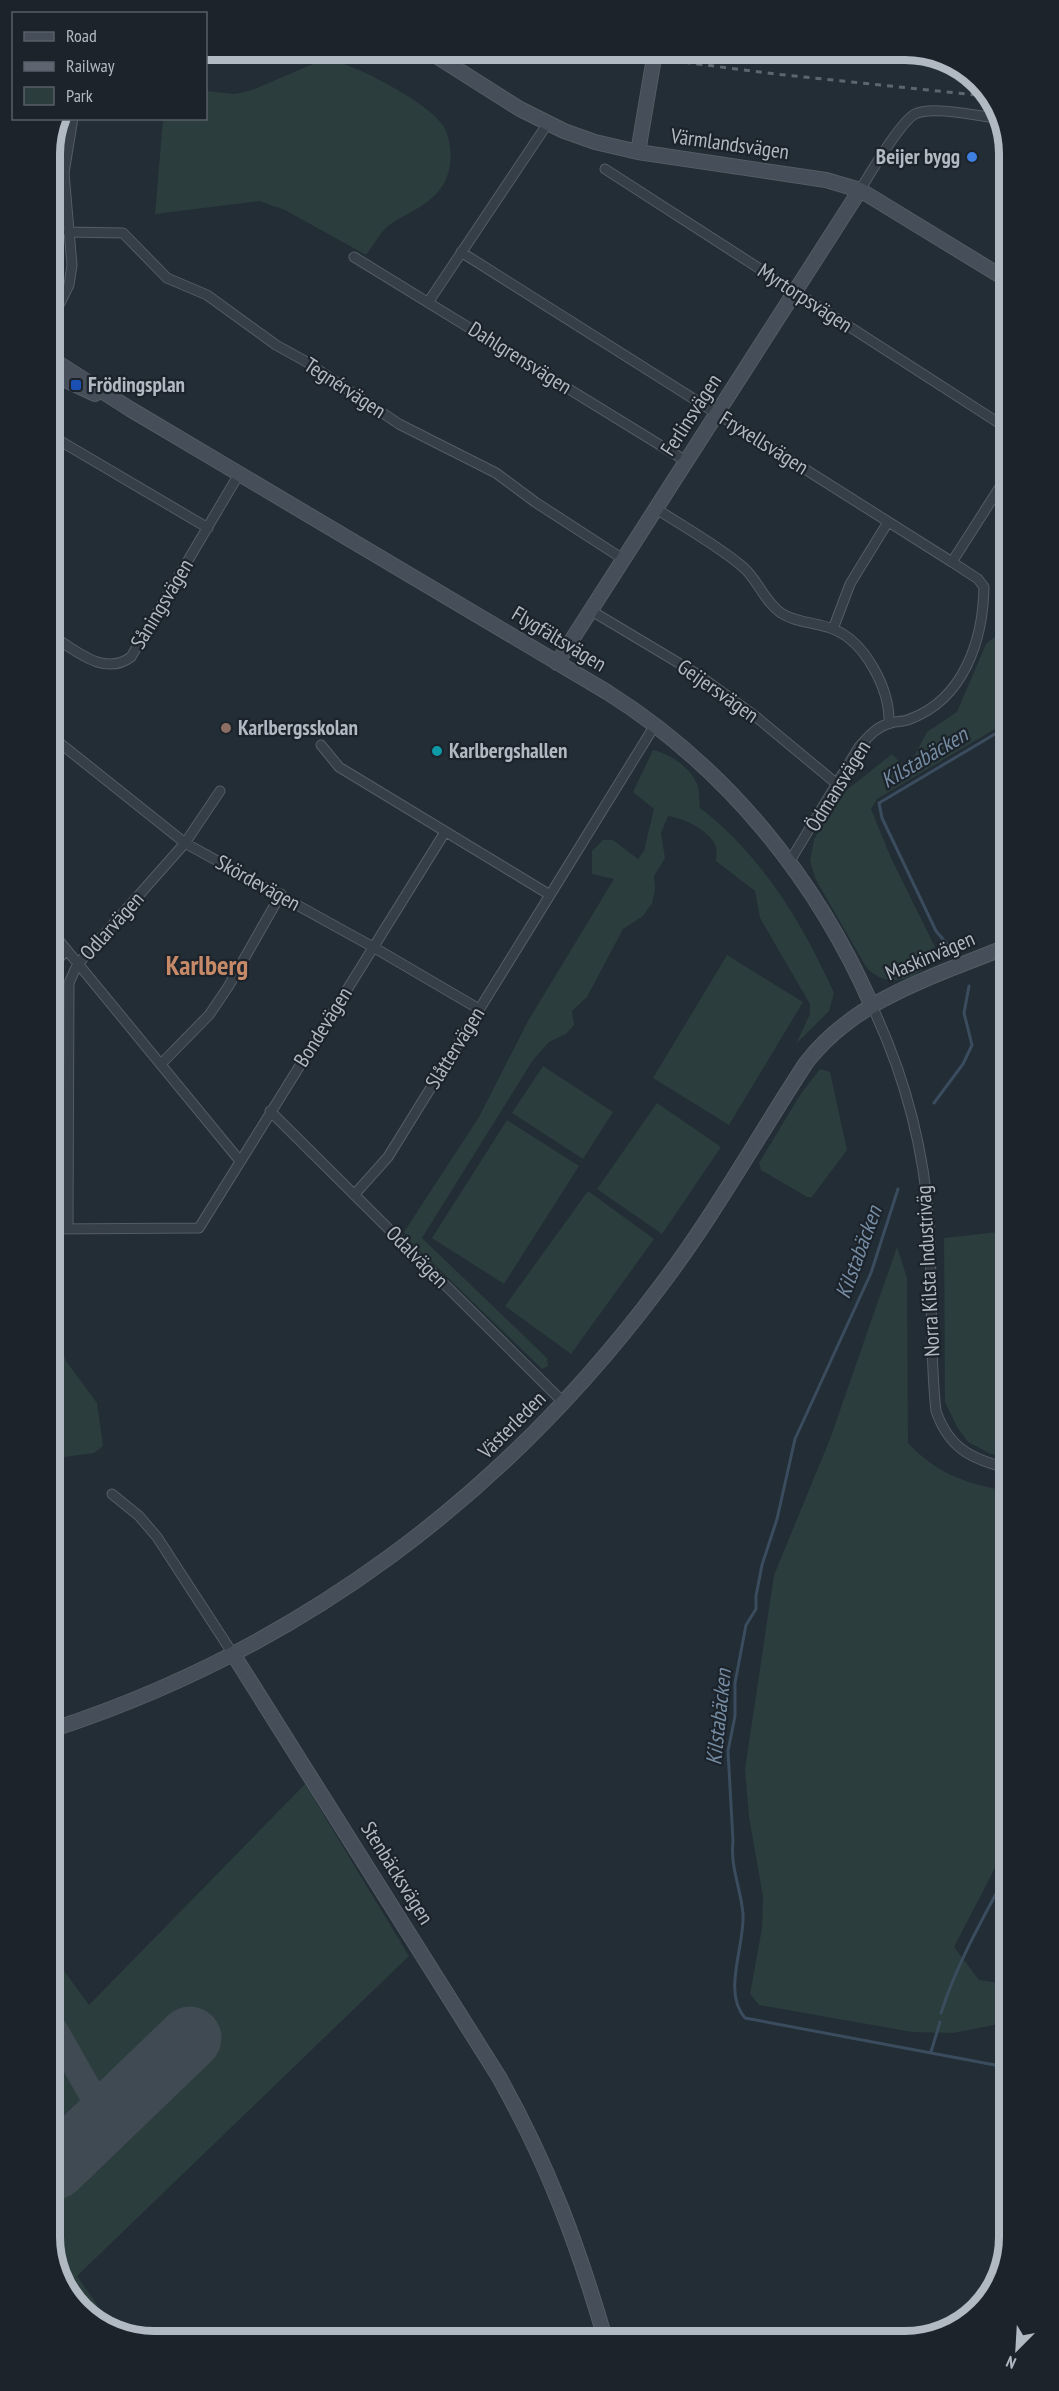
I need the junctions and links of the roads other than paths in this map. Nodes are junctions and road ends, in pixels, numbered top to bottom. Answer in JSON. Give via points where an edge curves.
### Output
{"nodes":[{"id":1,"x":442,"y":60,"type":"edge"},
{"id":2,"x":655,"y":60,"type":"edge"},
{"id":3,"x":991,"y":118,"type":"edge"},
{"id":4,"x":73,"y":120,"type":"edge"},
{"id":5,"x":548,"y":123,"type":"junction"},
{"id":6,"x":638,"y":152,"type":"junction"},
{"id":7,"x":605,"y":169,"type":"dead end"},
{"id":8,"x":860,"y":190,"type":"junction"},
{"id":9,"x":68,"y":232,"type":"junction"},
{"id":10,"x":461,"y":252,"type":"junction"},
{"id":11,"x":354,"y":257,"type":"dead end"},
{"id":12,"x":999,"y":275,"type":"edge"},
{"id":13,"x":795,"y":291,"type":"junction"},
{"id":14,"x":429,"y":301,"type":"junction"},
{"id":15,"x":60,"y":303,"type":"edge"},
{"id":16,"x":60,"y":364,"type":"edge"},
{"id":17,"x":60,"y":378,"type":"edge"},
{"id":18,"x":130,"y":409,"type":"junction"},
{"id":19,"x":717,"y":413,"type":"junction"},
{"id":20,"x":999,"y":423,"type":"edge"},
{"id":21,"x":60,"y":441,"type":"edge"},
{"id":22,"x":686,"y":461,"type":"junction"},
{"id":23,"x":239,"y":474,"type":"junction"},
{"id":24,"x":999,"y":488,"type":"edge"},
{"id":25,"x":655,"y":508,"type":"junction"},
{"id":26,"x":888,"y":522,"type":"junction"},
{"id":27,"x":208,"y":528,"type":"junction"},
{"id":28,"x":623,"y":559,"type":"junction"},
{"id":29,"x":952,"y":562,"type":"junction"},
{"id":30,"x":590,"y":610,"type":"junction"},
{"id":31,"x":833,"y":629,"type":"junction"},
{"id":32,"x":60,"y":640,"type":"edge"},
{"id":33,"x":557,"y":663,"type":"junction"},
{"id":34,"x":889,"y":723,"type":"junction"},
{"id":35,"x":655,"y":725,"type":"junction"},
{"id":36,"x":60,"y":743,"type":"edge"},
{"id":37,"x":321,"y":745,"type":"dead end"},
{"id":38,"x":837,"y":784,"type":"junction"},
{"id":39,"x":220,"y":791,"type":"dead end"},
{"id":40,"x":445,"y":832,"type":"junction"},
{"id":41,"x":185,"y":843,"type":"junction"},
{"id":42,"x":790,"y":861,"type":"junction"},
{"id":43,"x":280,"y":894,"type":"junction"},
{"id":44,"x":550,"y":895,"type":"junction"},
{"id":45,"x":60,"y":943,"type":"edge"},
{"id":46,"x":373,"y":946,"type":"junction"},
{"id":47,"x":999,"y":950,"type":"edge"},
{"id":48,"x":66,"y":951,"type":"junction"},
{"id":49,"x":60,"y":957,"type":"edge"},
{"id":50,"x":77,"y":965,"type":"junction"},
{"id":51,"x":872,"y":1006,"type":"junction"},
{"id":52,"x":479,"y":1009,"type":"junction"},
{"id":53,"x":161,"y":1064,"type":"junction"},
{"id":54,"x":270,"y":1111,"type":"junction"},
{"id":55,"x":240,"y":1161,"type":"junction"},
{"id":56,"x":354,"y":1195,"type":"junction"},
{"id":57,"x":60,"y":1228,"type":"edge"},
{"id":58,"x":68,"y":1228,"type":"junction"},
{"id":59,"x":564,"y":1403,"type":"junction"},
{"id":60,"x":999,"y":1466,"type":"edge"},
{"id":61,"x":112,"y":1494,"type":"dead end"},
{"id":62,"x":233,"y":1654,"type":"junction"},
{"id":63,"x":60,"y":1727,"type":"edge"},
{"id":64,"x":603,"y":2331,"type":"edge"}],
"edges":[{"from":1,"to":5,"type":"street","name":"Värmlandsvägen"},
{"from":2,"to":6,"type":"street"},
{"from":3,"to":8,"type":"street","via":[[942,112],[914,114],[903,124]]},
{"from":4,"to":9,"type":"street","via":[[64,173]]},
{"from":5,"to":6,"type":"street","name":"Värmlandsvägen","via":[[595,142]]},
{"from":5,"to":10,"type":"street"},
{"from":6,"to":8,"type":"street","name":"Värmlandsvägen","via":[[826,180]]},
{"from":7,"to":13,"type":"street","name":"Myrtorpsvägen"},
{"from":8,"to":12,"type":"street","name":"Värmlandsvägen"},
{"from":8,"to":13,"type":"street","name":"Ferlinsvägen"},
{"from":9,"to":15,"type":"street","via":[[72,265],[69,285]]},
{"from":9,"to":28,"type":"street","name":"Tegnérvägen","via":[[123,233],[167,278],[207,295],[267,339],[399,424],[496,473]]},
{"from":10,"to":14,"type":"street"},
{"from":10,"to":19,"type":"street","name":"Fryxellsvägen"},
{"from":11,"to":14,"type":"street","name":"Dahlgrensvägen"},
{"from":13,"to":19,"type":"street","name":"Ferlinsvägen"},
{"from":13,"to":20,"type":"street","name":"Myrtorpsvägen"},
{"from":14,"to":22,"type":"street","name":"Dahlgrensvägen"},
{"from":16,"to":18,"type":"street","name":"Flygfältsvägen"},
{"from":17,"to":18,"type":"street","name":"Flygfältsvägen"},
{"from":18,"to":23,"type":"street","name":"Flygfältsvägen"},
{"from":19,"to":22,"type":"street","name":"Ferlinsvägen"},
{"from":19,"to":26,"type":"street","name":"Fryxellsvägen"},
{"from":21,"to":27,"type":"street"},
{"from":22,"to":25,"type":"street","name":"Ferlinsvägen"},
{"from":23,"to":27,"type":"street","name":"Såningsvägen"},
{"from":23,"to":33,"type":"street","name":"Flygfältsvägen"},
{"from":24,"to":29,"type":"street"},
{"from":25,"to":28,"type":"street","name":"Ferlinsvägen"},
{"from":25,"to":31,"type":"street","via":[[745,569],[782,613]]},
{"from":26,"to":29,"type":"street","name":"Fryxellsvägen"},
{"from":26,"to":31,"type":"street","via":[[850,584]]},
{"from":27,"to":32,"type":"street","name":"Såningsvägen","via":[[132,655],[121,664],[100,663]]},
{"from":28,"to":30,"type":"street","name":"Ferlinsvägen"},
{"from":29,"to":34,"type":"street","name":"Ödmansvägen","via":[[984,587],[981,627],[974,650],[960,677],[941,699],[908,720]]},
{"from":30,"to":33,"type":"street","name":"Ferlinsvägen"},
{"from":30,"to":38,"type":"street","name":"Geijersvägen","via":[[697,674]]},
{"from":31,"to":34,"type":"street","via":[[847,636],[871,667],[889,706]]},
{"from":33,"to":35,"type":"street","name":"Flygfältsvägen"},
{"from":34,"to":38,"type":"street","name":"Ödmansvägen","via":[[859,747]]},
{"from":35,"to":42,"type":"street","name":"Flygfältsvägen","via":[[742,804]]},
{"from":35,"to":44,"type":"street","name":"Slåttervägen"},
{"from":36,"to":41,"type":"street","name":"Skördevägen"},
{"from":37,"to":40,"type":"street","via":[[339,767]]},
{"from":38,"to":42,"type":"street","name":"Ödmansvägen"},
{"from":39,"to":41,"type":"street","name":"Odlarvägen"},
{"from":40,"to":44,"type":"street"},
{"from":40,"to":46,"type":"street","name":"Bondevägen"},
{"from":41,"to":43,"type":"street","name":"Skördevägen"},
{"from":41,"to":50,"type":"street","name":"Odlarvägen"},
{"from":42,"to":51,"type":"street","name":"Flygfältsvägen","via":[[831,920]]},
{"from":43,"to":46,"type":"street","name":"Skördevägen"},
{"from":43,"to":53,"type":"street","via":[[209,1015]]},
{"from":44,"to":52,"type":"street","name":"Slåttervägen"},
{"from":45,"to":48,"type":"street"},
{"from":46,"to":52,"type":"street","name":"Skördevägen"},
{"from":46,"to":54,"type":"street","name":"Bondevägen"},
{"from":47,"to":51,"type":"street","name":"Maskinvägen"},
{"from":48,"to":49,"type":"street"},
{"from":48,"to":50,"type":"street"},
{"from":50,"to":53,"type":"street"},
{"from":50,"to":58,"type":"street","name":"Odlarvägen","via":[[69,983]]},
{"from":51,"to":59,"type":"street","name":"Västerleden","via":[[817,1049],[674,1267]]},
{"from":51,"to":60,"type":"street","name":"Norra Kilsta Industriväg","via":[[909,1106],[925,1191],[936,1411],[946,1434],[964,1452]]},
{"from":52,"to":56,"type":"street","name":"Slåttervägen","via":[[388,1157]]},
{"from":53,"to":55,"type":"street"},
{"from":54,"to":55,"type":"street","name":"Bondevägen"},
{"from":54,"to":56,"type":"street","name":"Odalvägen"},
{"from":55,"to":58,"type":"street","name":"Bondevägen","via":[[199,1228]]},
{"from":56,"to":59,"type":"street","name":"Odalvägen"},
{"from":57,"to":58,"type":"street","name":"Bondevägen"},
{"from":59,"to":62,"type":"street","name":"Västerleden","via":[[490,1476],[414,1539],[331,1598]]},
{"from":61,"to":62,"type":"street","via":[[157,1537]]},
{"from":62,"to":63,"type":"street","name":"Västerleden","via":[[149,1693]]},
{"from":62,"to":64,"type":"street","name":"Stenbäcksvägen","via":[[522,2116],[556,2189]]}]}
